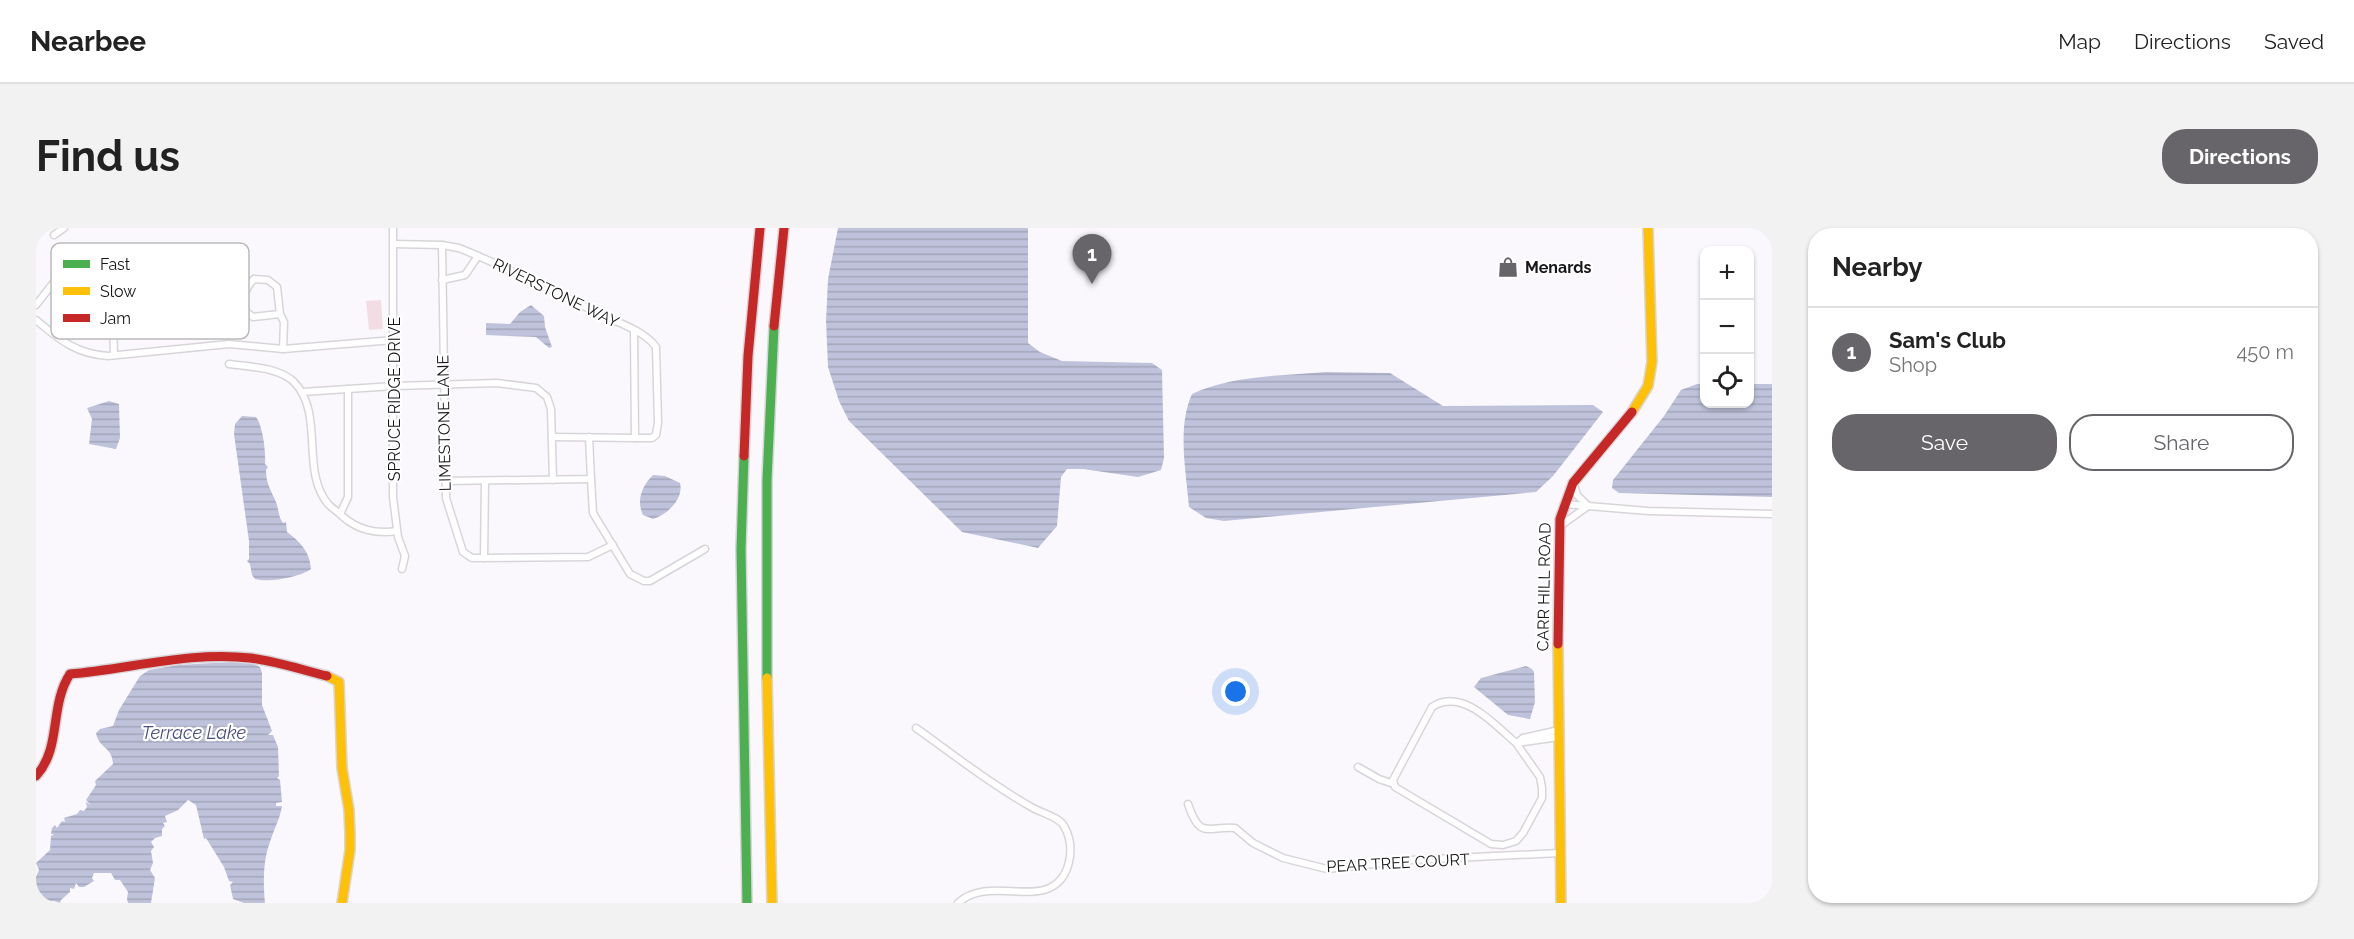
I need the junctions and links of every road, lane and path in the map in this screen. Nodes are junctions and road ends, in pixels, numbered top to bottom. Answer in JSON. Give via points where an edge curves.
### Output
{"nodes":[{"id":1,"x":64,"y":228,"type":"edge"},
{"id":2,"x":393,"y":228,"type":"edge"},
{"id":3,"x":759,"y":228,"type":"edge"},
{"id":4,"x":1648,"y":228,"type":"edge"},
{"id":5,"x":784,"y":231,"type":"edge"},
{"id":6,"x":54,"y":235,"type":"dead end"},
{"id":7,"x":394,"y":244,"type":"junction"},
{"id":8,"x":442,"y":244,"type":"junction"},
{"id":9,"x":478,"y":256,"type":"junction"},
{"id":10,"x":442,"y":280,"type":"junction"},
{"id":11,"x":249,"y":285,"type":"edge"},
{"id":12,"x":51,"y":286,"type":"edge"},
{"id":13,"x":36,"y":305,"type":"edge"},
{"id":14,"x":249,"y":314,"type":"edge"},
{"id":15,"x":280,"y":314,"type":"junction"},
{"id":16,"x":36,"y":320,"type":"edge"},
{"id":17,"x":51,"y":331,"type":"edge"},
{"id":18,"x":634,"y":331,"type":"junction"},
{"id":19,"x":63,"y":339,"type":"edge"},
{"id":20,"x":114,"y":339,"type":"edge"},
{"id":21,"x":394,"y":340,"type":"junction"},
{"id":22,"x":283,"y":349,"type":"junction"},
{"id":23,"x":114,"y":355,"type":"junction"},
{"id":24,"x":229,"y":364,"type":"dead end"},
{"id":25,"x":443,"y":385,"type":"junction"},
{"id":26,"x":394,"y":386,"type":"junction"},
{"id":27,"x":348,"y":389,"type":"junction"},
{"id":28,"x":302,"y":392,"type":"junction"},
{"id":29,"x":553,"y":437,"type":"junction"},
{"id":30,"x":589,"y":437,"type":"junction"},
{"id":31,"x":635,"y":438,"type":"junction"},
{"id":32,"x":591,"y":479,"type":"junction"},
{"id":33,"x":553,"y":480,"type":"junction"},
{"id":34,"x":445,"y":481,"type":"junction"},
{"id":35,"x":485,"y":481,"type":"junction"},
{"id":36,"x":1574,"y":482,"type":"junction"},
{"id":37,"x":1564,"y":504,"type":"junction"},
{"id":38,"x":1588,"y":506,"type":"junction"},
{"id":39,"x":340,"y":514,"type":"junction"},
{"id":40,"x":1772,"y":514,"type":"edge"},
{"id":41,"x":1559,"y":526,"type":"junction"},
{"id":42,"x":397,"y":531,"type":"junction"},
{"id":43,"x":613,"y":545,"type":"junction"},
{"id":44,"x":705,"y":549,"type":"dead end"},
{"id":45,"x":484,"y":558,"type":"junction"},
{"id":46,"x":402,"y":569,"type":"dead end"},
{"id":47,"x":916,"y":728,"type":"dead end"},
{"id":48,"x":1559,"y":734,"type":"junction"},
{"id":49,"x":1516,"y":743,"type":"junction"},
{"id":50,"x":1358,"y":767,"type":"dead end"},
{"id":51,"x":36,"y":776,"type":"edge"},
{"id":52,"x":1394,"y":784,"type":"junction"},
{"id":53,"x":1188,"y":804,"type":"dead end"},
{"id":54,"x":1560,"y":853,"type":"junction"},
{"id":55,"x":342,"y":903,"type":"edge"},
{"id":56,"x":747,"y":903,"type":"edge"},
{"id":57,"x":772,"y":903,"type":"edge"},
{"id":58,"x":958,"y":903,"type":"edge"},
{"id":59,"x":1561,"y":903,"type":"edge"}],
"edges":[{"from":1,"to":6,"type":"street"},
{"from":2,"to":7,"type":"street","name":"SPRUCE RIDGE DRIVE"},
{"from":3,"to":56,"type":"main road","via":[[748,356],[741,549]]},
{"from":4,"to":36,"type":"main road","name":"CARR HILL ROAD","via":[[1652,362],[1648,386],[1636,408]]},
{"from":5,"to":57,"type":"main road","via":[[772,357],[765,549]]},
{"from":7,"to":8,"type":"street","name":"RIVERSTONE WAY"},
{"from":7,"to":21,"type":"street","name":"SPRUCE RIDGE DRIVE"},
{"from":8,"to":9,"type":"street","name":"RIVERSTONE WAY"},
{"from":8,"to":10,"type":"street","name":"LIMESTONE LANE"},
{"from":9,"to":10,"type":"street","name":"RIVERSTONE WAY","via":[[465,275]]},
{"from":9,"to":18,"type":"street","name":"RIVERSTONE WAY"},
{"from":10,"to":25,"type":"street","name":"LIMESTONE LANE"},
{"from":11,"to":15,"type":"street","via":[[254,279],[268,280],[277,287]]},
{"from":12,"to":13,"type":"street"},
{"from":14,"to":15,"type":"street"},
{"from":15,"to":22,"type":"street","via":[[284,322]]},
{"from":16,"to":17,"type":"street"},
{"from":18,"to":31,"type":"street"},
{"from":18,"to":31,"type":"street","name":"RIVERSTONE WAY","via":[[652,341],[656,348],[658,423],[652,438]]},
{"from":19,"to":23,"type":"street","via":[[90,355]]},
{"from":20,"to":23,"type":"street"},
{"from":21,"to":22,"type":"street"},
{"from":21,"to":26,"type":"street","name":"SPRUCE RIDGE DRIVE"},
{"from":22,"to":23,"type":"street","via":[[230,344]]},
{"from":24,"to":28,"type":"street","via":[[277,372]]},
{"from":25,"to":26,"type":"street"},
{"from":25,"to":29,"type":"street","via":[[497,383],[536,388],[547,397]]},
{"from":25,"to":34,"type":"street","name":"LIMESTONE LANE"},
{"from":26,"to":27,"type":"street"},
{"from":26,"to":42,"type":"street","name":"SPRUCE RIDGE DRIVE","via":[[393,497]]},
{"from":27,"to":28,"type":"street"},
{"from":27,"to":39,"type":"street","via":[[348,497]]},
{"from":28,"to":39,"type":"street","via":[[309,411],[317,479],[327,503]]},
{"from":29,"to":30,"type":"street"},
{"from":29,"to":33,"type":"street"},
{"from":30,"to":31,"type":"street"},
{"from":30,"to":32,"type":"street"},
{"from":32,"to":33,"type":"street"},
{"from":32,"to":43,"type":"street","via":[[593,513]]},
{"from":33,"to":35,"type":"street"},
{"from":34,"to":35,"type":"street"},
{"from":34,"to":45,"type":"street","name":"LIMESTONE LANE","via":[[448,509],[463,552],[472,558]]},
{"from":35,"to":45,"type":"street"},
{"from":36,"to":37,"type":"main road","name":"CARR HILL ROAD"},
{"from":36,"to":38,"type":"street","via":[[1577,495]]},
{"from":37,"to":38,"type":"street"},
{"from":37,"to":41,"type":"main road","name":"CARR HILL ROAD"},
{"from":38,"to":40,"type":"street"},
{"from":38,"to":41,"type":"street"},
{"from":39,"to":42,"type":"street","via":[[368,531]]},
{"from":41,"to":48,"type":"main road","name":"CARR HILL ROAD"},
{"from":42,"to":46,"type":"street","name":"SPRUCE RIDGE DRIVE","via":[[405,556]]},
{"from":43,"to":44,"type":"street","via":[[630,573],[644,581]]},
{"from":43,"to":45,"type":"street","name":"LIMESTONE LANE","via":[[588,557]]},
{"from":47,"to":58,"type":"street","via":[[1065,827],[1071,855],[1058,882],[1046,889],[991,890]]},
{"from":48,"to":49,"type":"street","via":[[1523,738]]},
{"from":48,"to":54,"type":"main road","name":"CARR HILL ROAD"},
{"from":49,"to":52,"type":"street","via":[[1487,718],[1453,700],[1442,700],[1432,707]]},
{"from":49,"to":52,"type":"street","via":[[1540,777],[1542,798],[1516,841],[1491,844]]},
{"from":50,"to":52,"type":"street"},
{"from":51,"to":55,"type":"main road","via":[[47,762],[60,696],[70,674],[240,657],[330,677],[339,682],[342,768],[350,810],[350,850]]},
{"from":53,"to":54,"type":"street","name":"PEAR TREE COURT","via":[[1193,819],[1204,828],[1235,828],[1253,843],[1283,858],[1327,869],[1412,860]]},
{"from":54,"to":59,"type":"main road","name":"CARR HILL ROAD"}]}
